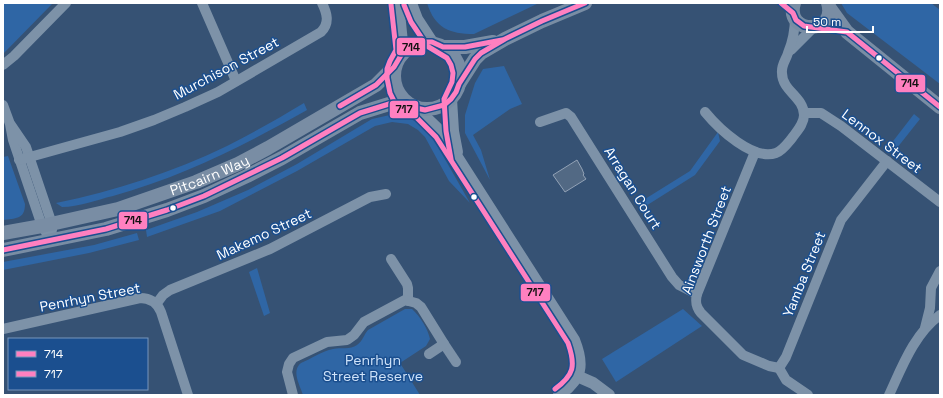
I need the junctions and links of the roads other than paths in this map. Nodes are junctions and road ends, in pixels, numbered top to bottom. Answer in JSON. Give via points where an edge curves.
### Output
{"nodes":[{"id":1,"x":66,"y":3,"type":"edge"},
{"id":2,"x":202,"y":3,"type":"edge"},
{"id":3,"x":322,"y":3,"type":"edge"},
{"id":4,"x":398,"y":3,"type":"edge"},
{"id":5,"x":412,"y":3,"type":"edge"},
{"id":6,"x":585,"y":3,"type":"edge"},
{"id":7,"x":781,"y":3,"type":"edge"},
{"id":8,"x":828,"y":5,"type":"edge"},
{"id":9,"x":794,"y":11,"type":"edge"},
{"id":10,"x":814,"y":27,"type":"junction"},
{"id":11,"x":847,"y":32,"type":"junction"},
{"id":12,"x":505,"y":39,"type":"junction"},
{"id":13,"x":438,"y":44,"type":"junction"},
{"id":14,"x":403,"y":52,"type":"junction"},
{"id":15,"x":788,"y":53,"type":"junction"},
{"id":16,"x":3,"y":65,"type":"edge"},
{"id":17,"x":394,"y":67,"type":"junction"},
{"id":18,"x":236,"y":81,"type":"junction"},
{"id":19,"x":459,"y":84,"type":"junction"},
{"id":20,"x":451,"y":98,"type":"junction"},
{"id":21,"x":3,"y":106,"type":"edge"},
{"id":22,"x":411,"y":106,"type":"junction"},
{"id":23,"x":940,"y":107,"type":"edge"},
{"id":24,"x":705,"y":112,"type":"dead end"},
{"id":25,"x":804,"y":113,"type":"junction"},
{"id":26,"x":540,"y":122,"type":"dead end"},
{"id":27,"x":10,"y":124,"type":"junction"},
{"id":28,"x":755,"y":152,"type":"junction"},
{"id":29,"x":30,"y":157,"type":"junction"},
{"id":30,"x":458,"y":159,"type":"junction"},
{"id":31,"x":19,"y":160,"type":"junction"},
{"id":32,"x":887,"y":162,"type":"junction"},
{"id":33,"x":386,"y":194,"type":"dead end"},
{"id":34,"x":940,"y":202,"type":"edge"},
{"id":35,"x":47,"y":225,"type":"junction"},
{"id":36,"x":3,"y":233,"type":"edge"},
{"id":37,"x":51,"y":240,"type":"junction"},
{"id":38,"x":3,"y":250,"type":"edge"},
{"id":39,"x":391,"y":259,"type":"dead end"},
{"id":40,"x":940,"y":271,"type":"edge"},
{"id":41,"x":697,"y":294,"type":"junction"},
{"id":42,"x":408,"y":300,"type":"junction"},
{"id":43,"x":157,"y":303,"type":"junction"},
{"id":44,"x":940,"y":315,"type":"edge"},
{"id":45,"x":925,"y":328,"type":"junction"},
{"id":46,"x":3,"y":329,"type":"edge"},
{"id":47,"x":444,"y":344,"type":"junction"},
{"id":48,"x":429,"y":354,"type":"dead end"},
{"id":49,"x":456,"y":362,"type":"dead end"},
{"id":50,"x":779,"y":368,"type":"junction"},
{"id":51,"x":577,"y":376,"type":"junction"},
{"id":52,"x":188,"y":395,"type":"edge"},
{"id":53,"x":293,"y":395,"type":"edge"},
{"id":54,"x":559,"y":395,"type":"edge"},
{"id":55,"x":609,"y":395,"type":"edge"},
{"id":56,"x":808,"y":395,"type":"edge"},
{"id":57,"x":889,"y":395,"type":"edge"}],
"edges":[{"from":1,"to":16,"type":"street"},
{"from":2,"to":18,"type":"street"},
{"from":3,"to":18,"type":"street","name":"Murchison Street","via":[[327,19],[323,30]]},
{"from":4,"to":14,"type":"street"},
{"from":5,"to":13,"type":"street","via":[[417,19]]},
{"from":6,"to":12,"type":"main road"},
{"from":7,"to":9,"type":"main road"},
{"from":8,"to":10,"type":"main road","via":[[828,16],[820,25]]},
{"from":8,"to":11,"type":"main road"},
{"from":9,"to":10,"type":"main road","via":[[798,23]]},
{"from":9,"to":15,"type":"street","via":[[794,34]]},
{"from":10,"to":11,"type":"main road"},
{"from":10,"to":15,"type":"street"},
{"from":11,"to":23,"type":"main road"},
{"from":12,"to":13,"type":"main road","via":[[466,46]]},
{"from":12,"to":19,"type":"main road","via":[[481,53]]},
{"from":13,"to":14,"type":"main road","via":[[422,42]]},
{"from":13,"to":19,"type":"main road","via":[[452,53],[458,62]]},
{"from":14,"to":17,"type":"main road"},
{"from":15,"to":25,"type":"street","via":[[783,63],[782,78],[788,90],[802,105]]},
{"from":17,"to":22,"type":"main road","via":[[395,87]]},
{"from":17,"to":35,"type":"main road","name":"Pitcairn Way","via":[[376,85],[238,164],[196,182],[118,209]]},
{"from":18,"to":29,"type":"street","name":"Murchison Street","via":[[200,101],[138,126]]},
{"from":19,"to":20,"type":"main road"},
{"from":20,"to":22,"type":"main road","via":[[444,105],[435,108],[425,110]]},
{"from":20,"to":30,"type":"street"},
{"from":21,"to":27,"type":"street"},
{"from":22,"to":30,"type":"street","via":[[441,132]]},
{"from":22,"to":37,"type":"main road","name":"Pitcairn Way","via":[[389,104],[360,113],[247,176],[167,210],[106,229]]},
{"from":24,"to":28,"type":"street","via":[[723,131]]},
{"from":25,"to":28,"type":"street","via":[[800,127],[781,150],[770,154]]},
{"from":25,"to":32,"type":"street","name":"Lennox Street","via":[[821,114],[841,126]]},
{"from":26,"to":41,"type":"street","name":"Arragan Court","via":[[566,113],[572,117],[672,278],[679,285]]},
{"from":27,"to":29,"type":"street","via":[[26,146]]},
{"from":27,"to":31,"type":"street"},
{"from":28,"to":41,"type":"street","name":"Ainsworth Street"},
{"from":29,"to":31,"type":"street","name":"Murchison Street"},
{"from":29,"to":35,"type":"street"},
{"from":30,"to":51,"type":"street","via":[[574,340],[579,355],[580,368]]},
{"from":31,"to":35,"type":"street"},
{"from":32,"to":34,"type":"street","name":"Lennox Street"},
{"from":32,"to":50,"type":"street","name":"Yamba Street","via":[[841,220],[786,357]]},
{"from":33,"to":43,"type":"street","name":"Makemo Street","via":[[370,197],[270,249],[170,290]]},
{"from":35,"to":36,"type":"main road","name":"Pitcairn Way"},
{"from":35,"to":37,"type":"street"},
{"from":37,"to":38,"type":"main road","name":"Pitcairn Way"},
{"from":39,"to":42,"type":"street","via":[[407,284]]},
{"from":40,"to":45,"type":"street","via":[[931,288]]},
{"from":41,"to":50,"type":"street","name":"Ainsworth Street","via":[[697,308],[700,313],[738,350],[749,358]]},
{"from":42,"to":47,"type":"street","via":[[421,307]]},
{"from":42,"to":53,"type":"street","via":[[364,322],[347,340],[327,342],[293,358],[287,372]]},
{"from":43,"to":46,"type":"street","name":"Penrhyn Street","via":[[140,298]]},
{"from":43,"to":52,"type":"street","name":"Penrhyn Street"},
{"from":44,"to":45,"type":"street"},
{"from":45,"to":57,"type":"street","via":[[906,357]]},
{"from":47,"to":48,"type":"street"},
{"from":47,"to":49,"type":"street"},
{"from":50,"to":56,"type":"street","via":[[786,380]]},
{"from":51,"to":54,"type":"street","via":[[569,388]]},
{"from":51,"to":55,"type":"street","via":[[593,383]]}]}
